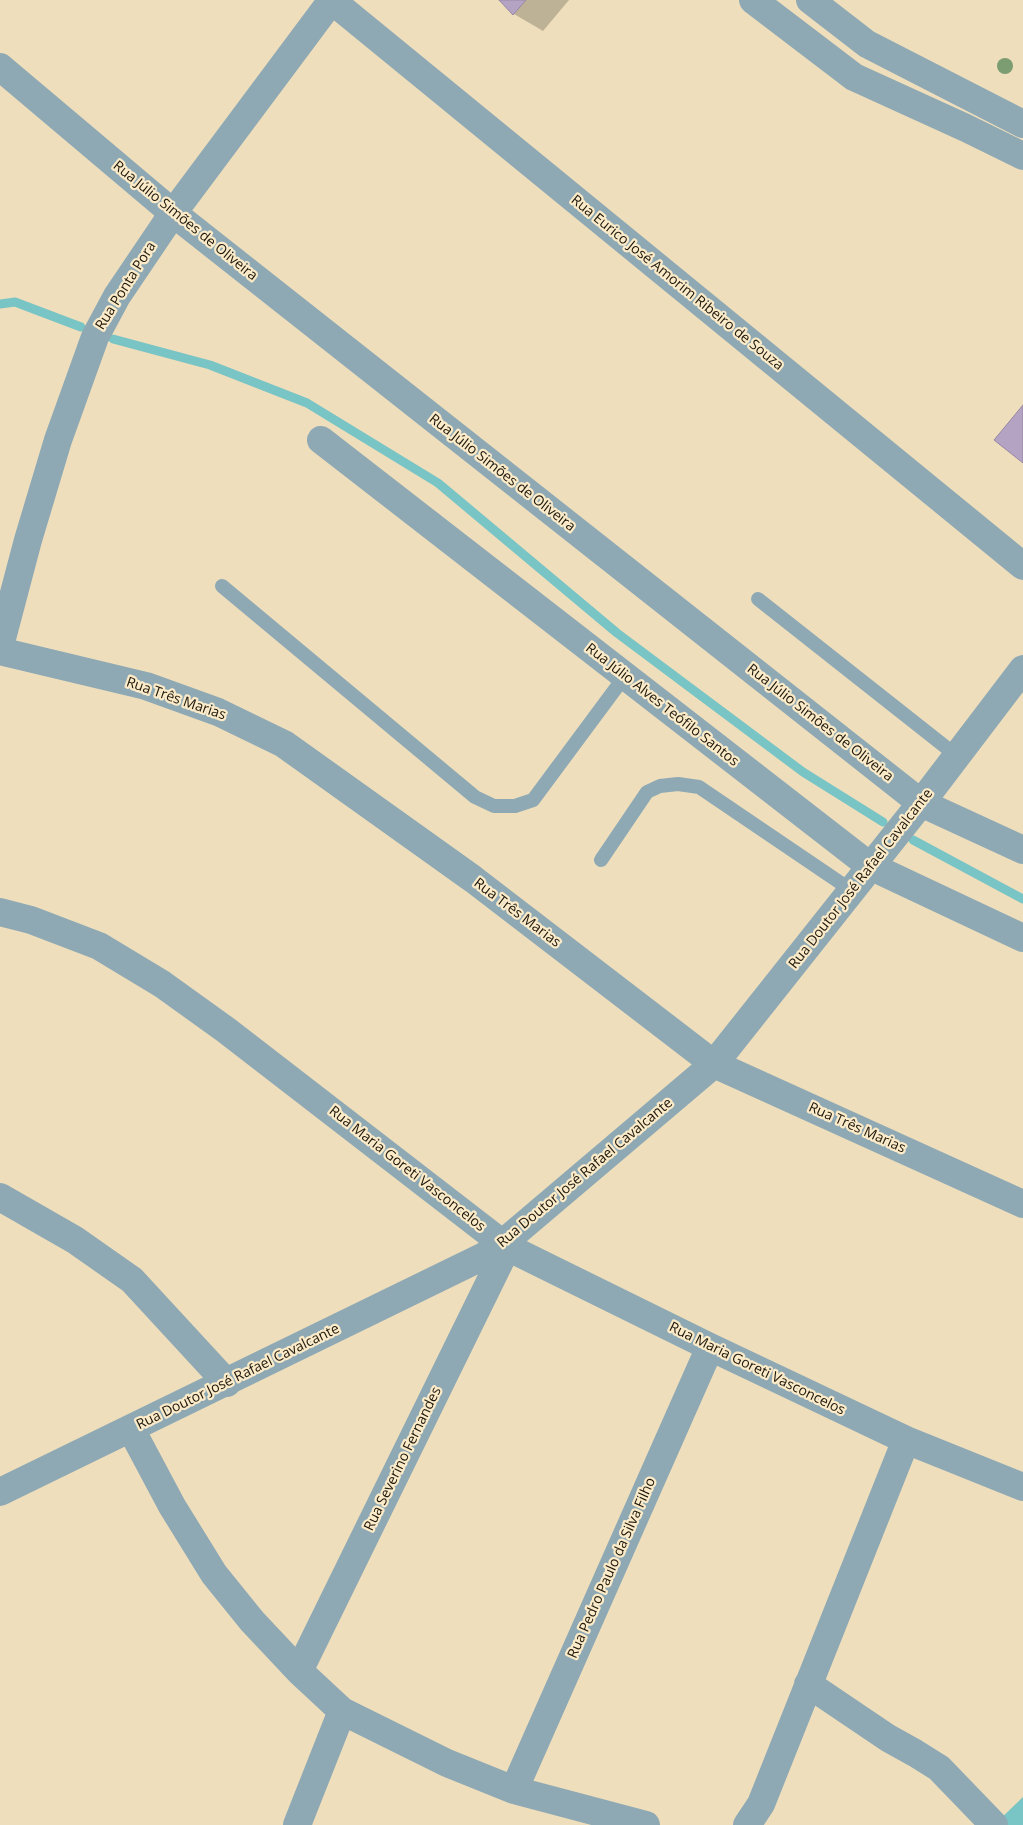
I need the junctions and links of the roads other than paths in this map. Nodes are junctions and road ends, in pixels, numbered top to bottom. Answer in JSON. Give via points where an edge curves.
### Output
{"nodes":[{"id":1,"x":331,"y":0,"type":"edge"},
{"id":2,"x":754,"y":0,"type":"edge"},
{"id":3,"x":810,"y":0,"type":"edge"},
{"id":4,"x":0,"y":67,"type":"edge"},
{"id":5,"x":1023,"y":124,"type":"edge"},
{"id":6,"x":1023,"y":156,"type":"edge"},
{"id":7,"x":173,"y":213,"type":"junction"},
{"id":8,"x":320,"y":440,"type":"dead end"},
{"id":9,"x":1023,"y":566,"type":"edge"},
{"id":10,"x":222,"y":586,"type":"dead end"},
{"id":11,"x":758,"y":599,"type":"dead end"},
{"id":12,"x":0,"y":646,"type":"edge"},
{"id":13,"x":0,"y":651,"type":"edge"},
{"id":14,"x":1023,"y":670,"type":"edge"},
{"id":15,"x":625,"y":676,"type":"junction"},
{"id":16,"x":957,"y":756,"type":"junction"},
{"id":17,"x":921,"y":803,"type":"junction"},
{"id":18,"x":1023,"y":850,"type":"edge"},
{"id":19,"x":601,"y":860,"type":"dead end"},
{"id":20,"x":870,"y":866,"type":"junction"},
{"id":21,"x":851,"y":890,"type":"junction"},
{"id":22,"x":0,"y":912,"type":"edge"},
{"id":23,"x":1023,"y":938,"type":"edge"},
{"id":24,"x":714,"y":1064,"type":"junction"},
{"id":25,"x":0,"y":1197,"type":"edge"},
{"id":26,"x":1023,"y":1204,"type":"edge"},
{"id":27,"x":505,"y":1245,"type":"junction"},
{"id":28,"x":710,"y":1347,"type":"junction"},
{"id":29,"x":227,"y":1383,"type":"junction"},
{"id":30,"x":131,"y":1429,"type":"junction"},
{"id":31,"x":906,"y":1440,"type":"junction"},
{"id":32,"x":1023,"y":1487,"type":"edge"},
{"id":33,"x":0,"y":1492,"type":"edge"},
{"id":34,"x":299,"y":1671,"type":"junction"},
{"id":35,"x":808,"y":1684,"type":"junction"},
{"id":36,"x":342,"y":1711,"type":"junction"},
{"id":37,"x":514,"y":1790,"type":"junction"},
{"id":38,"x":297,"y":1825,"type":"edge"},
{"id":39,"x":646,"y":1825,"type":"edge"},
{"id":40,"x":747,"y":1825,"type":"edge"},
{"id":41,"x":994,"y":1825,"type":"edge"}],
"edges":[{"from":1,"to":7,"type":"street","name":"Rua Ponta Pora"},
{"from":1,"to":9,"type":"street","name":"Rua Eurico José Amorim Ribeiro de Souza"},
{"from":2,"to":6,"type":"street","via":[[854,77]]},
{"from":3,"to":5,"type":"street","via":[[867,44]]},
{"from":4,"to":7,"type":"street","name":"Rua Júlio Simões de Oliveira"},
{"from":7,"to":12,"type":"street","name":"Rua Ponta Pora","via":[[117,296],[95,337],[58,440]]},
{"from":7,"to":17,"type":"street","name":"Rua Júlio Simões de Oliveira"},
{"from":8,"to":15,"type":"street","name":"Rua Júlio Alves Teófilo Santos"},
{"from":10,"to":15,"type":"lane","via":[[475,797],[494,806],[515,806],[533,800]]},
{"from":11,"to":16,"type":"lane"},
{"from":13,"to":24,"type":"street","name":"Rua Três Marias","via":[[146,686],[218,712],[284,744],[473,879]]},
{"from":14,"to":16,"type":"street","name":"Rua Doutor José Rafael Cavalcante"},
{"from":15,"to":20,"type":"street","name":"Rua Júlio Alves Teófilo Santos"},
{"from":16,"to":17,"type":"street","name":"Rua Doutor José Rafael Cavalcante"},
{"from":17,"to":18,"type":"street","name":"Rua Júlio Simões de Oliveira"},
{"from":17,"to":20,"type":"street","name":"Rua Doutor José Rafael Cavalcante"},
{"from":19,"to":21,"type":"lane","via":[[647,792],[660,786],[678,784],[699,787]]},
{"from":20,"to":21,"type":"street","name":"Rua Doutor José Rafael Cavalcante"},
{"from":20,"to":23,"type":"street","name":"Rua Júlio Alves Teófilo Santos"},
{"from":21,"to":24,"type":"street","name":"Rua Doutor José Rafael Cavalcante"},
{"from":22,"to":27,"type":"street","name":"Rua Maria Goreti Vasconcelos","via":[[31,920],[98,946],[162,984]]},
{"from":24,"to":26,"type":"street","name":"Rua Três Marias"},
{"from":24,"to":27,"type":"street","name":"Rua Doutor José Rafael Cavalcante"},
{"from":25,"to":29,"type":"street","via":[[75,1240],[132,1280]]},
{"from":27,"to":28,"type":"street","name":"Rua Maria Goreti Vasconcelos"},
{"from":27,"to":29,"type":"street","name":"Rua Doutor José Rafael Cavalcante"},
{"from":27,"to":34,"type":"street","name":"Rua Severino Fernandes"},
{"from":28,"to":31,"type":"street","name":"Rua Maria Goreti Vasconcelos"},
{"from":28,"to":37,"type":"street","name":"Rua Pedro Paulo da Silva Filho"},
{"from":29,"to":30,"type":"street","name":"Rua Doutor José Rafael Cavalcante"},
{"from":30,"to":33,"type":"street","name":"Rua Doutor José Rafael Cavalcante"},
{"from":30,"to":34,"type":"street","via":[[172,1506],[214,1574]]},
{"from":31,"to":32,"type":"street","name":"Rua Maria Goreti Vasconcelos"},
{"from":31,"to":35,"type":"street"},
{"from":34,"to":36,"type":"street"},
{"from":35,"to":40,"type":"street","via":[[761,1804]]},
{"from":35,"to":41,"type":"street","via":[[939,1768]]},
{"from":36,"to":37,"type":"street","via":[[446,1763]]},
{"from":36,"to":38,"type":"street"},
{"from":37,"to":39,"type":"street"}]}
